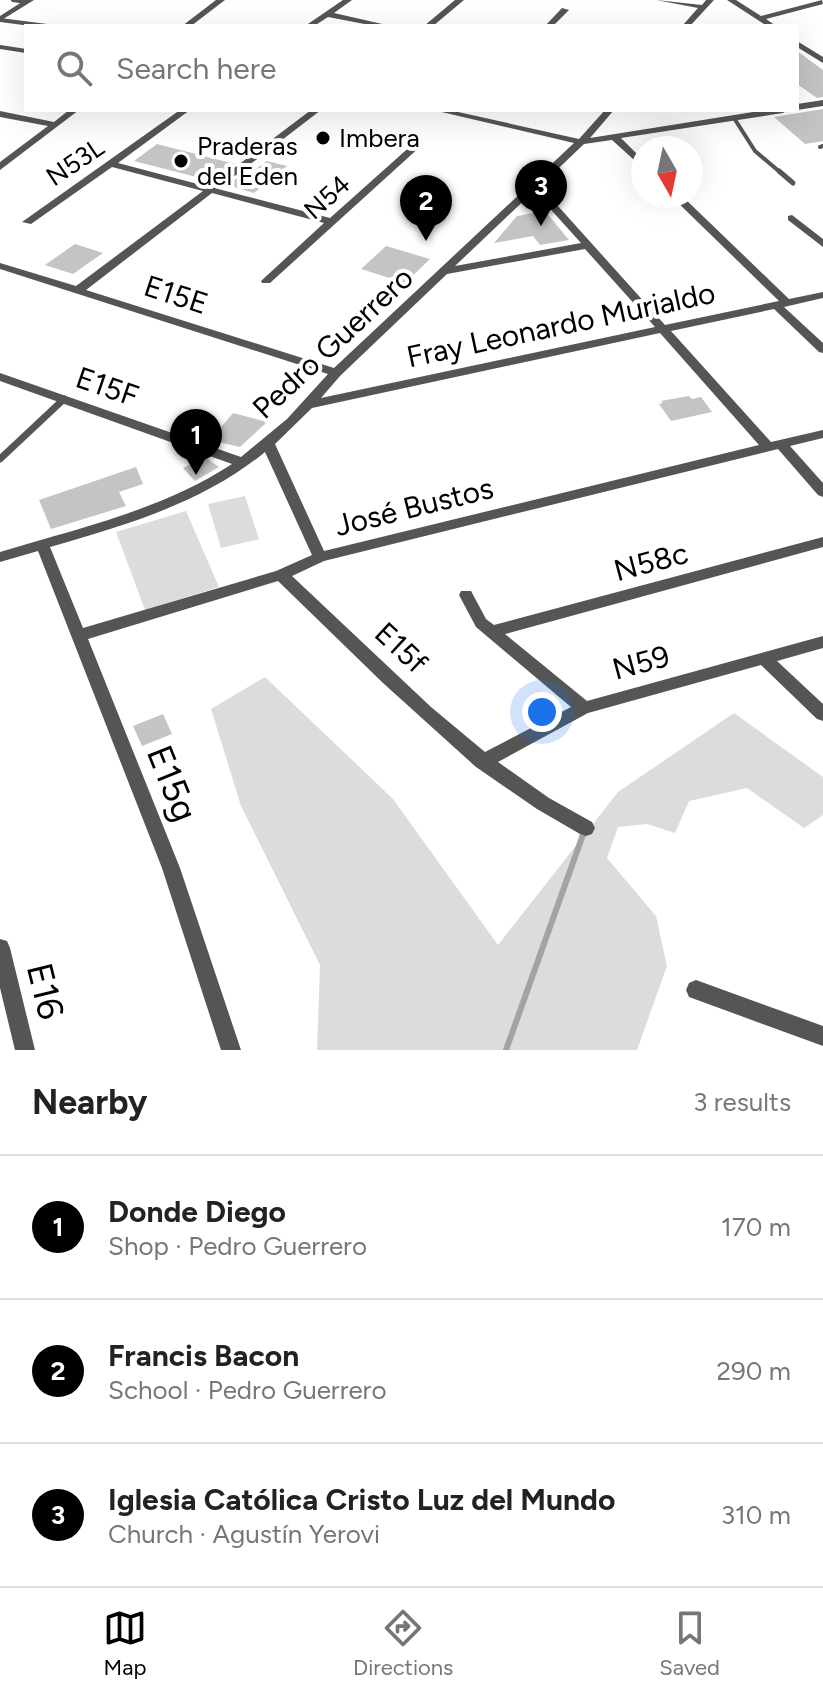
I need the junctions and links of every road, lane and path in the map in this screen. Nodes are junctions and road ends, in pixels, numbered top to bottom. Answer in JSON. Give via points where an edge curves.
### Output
{"nodes":[{"id":1,"x":13,"y":0,"type":"edge"},
{"id":2,"x":221,"y":0,"type":"edge"},
{"id":3,"x":348,"y":0,"type":"edge"},
{"id":4,"x":460,"y":0,"type":"edge"},
{"id":5,"x":660,"y":0,"type":"edge"},
{"id":6,"x":710,"y":0,"type":"edge"},
{"id":7,"x":731,"y":0,"type":"edge"},
{"id":8,"x":28,"y":1,"type":"edge"},
{"id":9,"x":819,"y":4,"type":"edge"},
{"id":10,"x":703,"y":7,"type":"junction"},
{"id":11,"x":565,"y":10,"type":"dead end"},
{"id":12,"x":327,"y":14,"type":"junction"},
{"id":13,"x":760,"y":18,"type":"junction"},
{"id":14,"x":0,"y":19,"type":"edge"},
{"id":15,"x":34,"y":24,"type":"edge"},
{"id":16,"x":189,"y":24,"type":"edge"},
{"id":17,"x":312,"y":24,"type":"edge"},
{"id":18,"x":377,"y":24,"type":"edge"},
{"id":19,"x":430,"y":24,"type":"edge"},
{"id":20,"x":551,"y":24,"type":"edge"},
{"id":21,"x":688,"y":24,"type":"edge"},
{"id":22,"x":769,"y":24,"type":"edge"},
{"id":23,"x":772,"y":24,"type":"edge"},
{"id":24,"x":799,"y":44,"type":"edge"},
{"id":25,"x":0,"y":47,"type":"edge"},
{"id":26,"x":24,"y":51,"type":"edge"},
{"id":27,"x":823,"y":61,"type":"edge"},
{"id":28,"x":823,"y":103,"type":"edge"},
{"id":29,"x":799,"y":107,"type":"edge"},
{"id":30,"x":72,"y":112,"type":"edge"},
{"id":31,"x":183,"y":112,"type":"edge"},
{"id":32,"x":314,"y":112,"type":"edge"},
{"id":33,"x":446,"y":112,"type":"edge"},
{"id":34,"x":608,"y":112,"type":"edge"},
{"id":35,"x":771,"y":112,"type":"edge"},
{"id":36,"x":0,"y":114,"type":"edge"},
{"id":37,"x":734,"y":118,"type":"junction"},
{"id":38,"x":56,"y":125,"type":"junction"},
{"id":39,"x":616,"y":139,"type":"junction"},
{"id":40,"x":581,"y":142,"type":"junction"},
{"id":41,"x":417,"y":145,"type":"dead end"},
{"id":42,"x":0,"y":151,"type":"edge"},
{"id":43,"x":631,"y":153,"type":"edge"},
{"id":44,"x":17,"y":155,"type":"junction"},
{"id":45,"x":112,"y":164,"type":"junction"},
{"id":46,"x":0,"y":167,"type":"edge"},
{"id":47,"x":793,"y":183,"type":"dead end"},
{"id":48,"x":535,"y":186,"type":"junction"},
{"id":49,"x":212,"y":191,"type":"junction"},
{"id":50,"x":688,"y":208,"type":"edge"},
{"id":51,"x":792,"y":218,"type":"dead end"},
{"id":52,"x":27,"y":222,"type":"dead end"},
{"id":53,"x":332,"y":222,"type":"junction"},
{"id":54,"x":823,"y":244,"type":"edge"},
{"id":55,"x":589,"y":245,"type":"junction"},
{"id":56,"x":6,"y":268,"type":"edge"},
{"id":57,"x":446,"y":272,"type":"junction"},
{"id":58,"x":0,"y":279,"type":"edge"},
{"id":59,"x":266,"y":281,"type":"dead end"},
{"id":60,"x":78,"y":290,"type":"junction"},
{"id":61,"x":823,"y":295,"type":"edge"},
{"id":62,"x":782,"y":304,"type":"junction"},
{"id":63,"x":664,"y":330,"type":"junction"},
{"id":64,"x":823,"y":349,"type":"edge"},
{"id":65,"x":336,"y":373,"type":"junction"},
{"id":66,"x":0,"y":377,"type":"edge"},
{"id":67,"x":64,"y":399,"type":"junction"},
{"id":68,"x":311,"y":404,"type":"junction"},
{"id":69,"x":823,"y":434,"type":"edge"},
{"id":70,"x":267,"y":441,"type":"junction"},
{"id":71,"x":775,"y":446,"type":"junction"},
{"id":72,"x":0,"y":459,"type":"edge"},
{"id":73,"x":241,"y":462,"type":"junction"},
{"id":74,"x":823,"y":492,"type":"edge"},
{"id":75,"x":823,"y":542,"type":"edge"},
{"id":76,"x":42,"y":544,"type":"junction"},
{"id":77,"x":0,"y":557,"type":"edge"},
{"id":78,"x":320,"y":557,"type":"junction"},
{"id":79,"x":281,"y":575,"type":"junction"},
{"id":80,"x":466,"y":595,"type":"dead end"},
{"id":81,"x":492,"y":632,"type":"junction"},
{"id":82,"x":78,"y":636,"type":"junction"},
{"id":83,"x":823,"y":642,"type":"edge"},
{"id":84,"x":765,"y":659,"type":"junction"},
{"id":85,"x":584,"y":708,"type":"junction"},
{"id":86,"x":823,"y":714,"type":"edge"},
{"id":87,"x":482,"y":762,"type":"junction"},
{"id":88,"x":586,"y":828,"type":"dead end"},
{"id":89,"x":0,"y":948,"type":"edge"},
{"id":90,"x":696,"y":990,"type":"dead end"},
{"id":91,"x":823,"y":1036,"type":"edge"},
{"id":92,"x":25,"y":1050,"type":"edge"},
{"id":93,"x":231,"y":1050,"type":"edge"}],
"edges":[{"from":1,"to":8,"type":"lane"},
{"from":2,"to":16,"type":"street"},
{"from":3,"to":12,"type":"street"},
{"from":4,"to":19,"type":"street"},
{"from":5,"to":10,"type":"street"},
{"from":6,"to":10,"type":"street"},
{"from":7,"to":13,"type":"street"},
{"from":8,"to":14,"type":"street"},
{"from":9,"to":13,"type":"street"},
{"from":9,"to":23,"type":"street"},
{"from":10,"to":21,"type":"street"},
{"from":11,"to":20,"type":"street"},
{"from":12,"to":17,"type":"street"},
{"from":12,"to":18,"type":"street"},
{"from":13,"to":22,"type":"street"},
{"from":14,"to":15,"type":"lane"},
{"from":24,"to":27,"type":"street"},
{"from":25,"to":26,"type":"lane"},
{"from":28,"to":29,"type":"street"},
{"from":30,"to":38,"type":"street"},
{"from":31,"to":45,"type":"street","name":"N53L"},
{"from":32,"to":49,"type":"street"},
{"from":33,"to":40,"type":"street"},
{"from":34,"to":40,"type":"street","name":"Pedro Guerrero"},
{"from":35,"to":37,"type":"street"},
{"from":36,"to":38,"type":"street"},
{"from":37,"to":39,"type":"street"},
{"from":37,"to":47,"type":"lane","via":[[755,151]]},
{"from":38,"to":44,"type":"street"},
{"from":39,"to":40,"type":"street"},
{"from":39,"to":43,"type":"street"},
{"from":40,"to":48,"type":"street","name":"Pedro Guerrero"},
{"from":41,"to":53,"type":"street","name":"N54"},
{"from":42,"to":44,"type":"street"},
{"from":44,"to":46,"type":"street"},
{"from":45,"to":49,"type":"street"},
{"from":45,"to":52,"type":"street","name":"N53L"},
{"from":48,"to":55,"type":"street"},
{"from":48,"to":57,"type":"street","name":"Pedro Guerrero"},
{"from":49,"to":53,"type":"street"},
{"from":49,"to":60,"type":"street"},
{"from":50,"to":62,"type":"street"},
{"from":51,"to":54,"type":"street"},
{"from":53,"to":59,"type":"street","name":"N54"},
{"from":55,"to":57,"type":"street"},
{"from":55,"to":63,"type":"street"},
{"from":56,"to":58,"type":"street"},
{"from":56,"to":60,"type":"street","name":"E15E"},
{"from":57,"to":65,"type":"street","name":"Pedro Guerrero"},
{"from":60,"to":65,"type":"street","name":"E15E"},
{"from":61,"to":62,"type":"street","name":"Fray Leonardo Murialdo"},
{"from":62,"to":63,"type":"street","name":"Fray Leonardo Murialdo"},
{"from":62,"to":64,"type":"street"},
{"from":63,"to":68,"type":"street","name":"Fray Leonardo Murialdo"},
{"from":63,"to":71,"type":"street"},
{"from":65,"to":68,"type":"street","name":"Pedro Guerrero"},
{"from":66,"to":67,"type":"street","name":"E15F"},
{"from":67,"to":72,"type":"lane"},
{"from":67,"to":73,"type":"street","name":"E15F"},
{"from":68,"to":70,"type":"street","name":"Pedro Guerrero"},
{"from":69,"to":71,"type":"street","name":"José Bustos"},
{"from":70,"to":73,"type":"street","name":"Pedro Guerrero"},
{"from":70,"to":78,"type":"street"},
{"from":71,"to":74,"type":"street"},
{"from":71,"to":78,"type":"street","name":"José Bustos"},
{"from":73,"to":76,"type":"street","name":"Pedro Guerrero","via":[[180,498]]},
{"from":75,"to":81,"type":"street","name":"N58c"},
{"from":76,"to":77,"type":"street","name":"Pedro Guerrero"},
{"from":76,"to":82,"type":"street","name":"E15g"},
{"from":78,"to":79,"type":"street","name":"José Bustos"},
{"from":79,"to":82,"type":"street","name":"José Bustos"},
{"from":79,"to":87,"type":"street","name":"E15f"},
{"from":80,"to":81,"type":"street"},
{"from":81,"to":85,"type":"street"},
{"from":82,"to":93,"type":"street","name":"E15g","via":[[171,868]]},
{"from":83,"to":84,"type":"street","name":"N59"},
{"from":84,"to":85,"type":"street","name":"N59"},
{"from":84,"to":86,"type":"street"},
{"from":85,"to":87,"type":"street","name":"N59"},
{"from":87,"to":88,"type":"street","name":"E15f","via":[[541,805]]},
{"from":89,"to":92,"type":"street","name":"E16"},
{"from":90,"to":91,"type":"street"}]}
